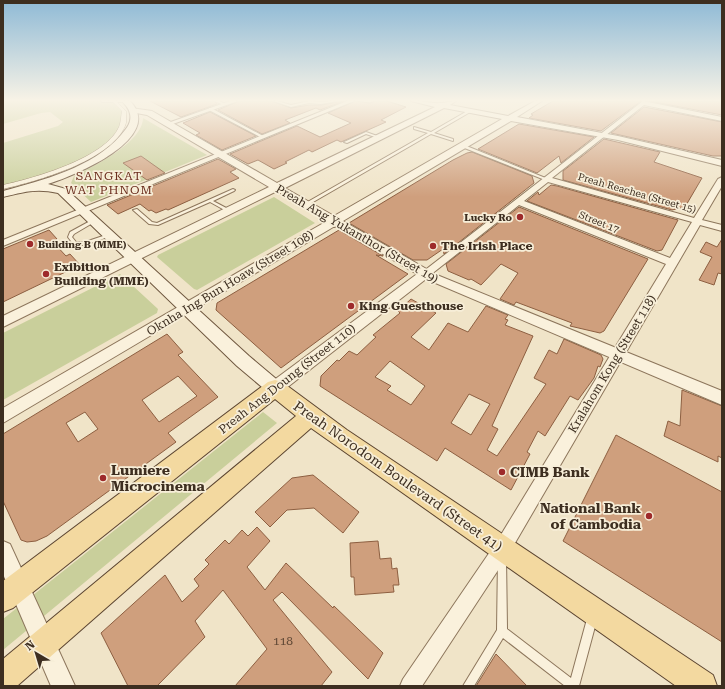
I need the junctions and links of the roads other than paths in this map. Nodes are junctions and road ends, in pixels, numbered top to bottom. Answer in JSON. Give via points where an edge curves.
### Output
{"nodes":[{"id":1,"x":118,"y":133,"type":"edge"},
{"id":2,"x":128,"y":133,"type":"edge"},
{"id":3,"x":183,"y":133,"type":"edge"},
{"id":4,"x":255,"y":133,"type":"edge"},
{"id":5,"x":272,"y":133,"type":"edge"},
{"id":6,"x":366,"y":133,"type":"edge"},
{"id":7,"x":366,"y":133,"type":"edge"},
{"id":8,"x":388,"y":133,"type":"edge"},
{"id":9,"x":485,"y":133,"type":"edge"},
{"id":10,"x":592,"y":133,"type":"edge"},
{"id":11,"x":431,"y":134,"type":"joint"},
{"id":12,"x":602,"y":135,"type":"junction"},
{"id":13,"x":262,"y":137,"type":"junction"},
{"id":14,"x":378,"y":138,"type":"junction"},
{"id":15,"x":452,"y":140,"type":"dead end"},
{"id":16,"x":346,"y":142,"type":"dead end"},
{"id":17,"x":463,"y":146,"type":"junction"},
{"id":18,"x":219,"y":155,"type":"junction"},
{"id":19,"x":722,"y":163,"type":"edge"},
{"id":20,"x":70,"y":172,"type":"junction"},
{"id":21,"x":546,"y":179,"type":"junction"},
{"id":22,"x":722,"y":179,"type":"edge"},
{"id":23,"x":3,"y":187,"type":"edge"},
{"id":24,"x":30,"y":187,"type":"junction"},
{"id":25,"x":276,"y":187,"type":"junction"},
{"id":26,"x":62,"y":190,"type":"junction"},
{"id":27,"x":233,"y":190,"type":"dead end"},
{"id":28,"x":3,"y":194,"type":"edge"},
{"id":29,"x":211,"y":201,"type":"junction"},
{"id":30,"x":517,"y":202,"type":"junction"},
{"id":31,"x":306,"y":204,"type":"junction"},
{"id":32,"x":135,"y":210,"type":"dead end"},
{"id":33,"x":83,"y":211,"type":"junction"},
{"id":34,"x":228,"y":211,"type":"junction"},
{"id":35,"x":94,"y":221,"type":"junction"},
{"id":36,"x":334,"y":221,"type":"junction"},
{"id":37,"x":697,"y":221,"type":"junction"},
{"id":38,"x":722,"y":228,"type":"edge"},
{"id":39,"x":109,"y":235,"type":"junction"},
{"id":40,"x":3,"y":243,"type":"edge"},
{"id":41,"x":132,"y":258,"type":"junction"},
{"id":42,"x":672,"y":263,"type":"junction"},
{"id":43,"x":425,"y":274,"type":"junction"},
{"id":44,"x":187,"y":309,"type":"junction"},
{"id":45,"x":3,"y":322,"type":"edge"},
{"id":46,"x":617,"y":354,"type":"junction"},
{"id":47,"x":275,"y":388,"type":"junction"},
{"id":48,"x":722,"y":398,"type":"edge"},
{"id":49,"x":3,"y":416,"type":"edge"},
{"id":50,"x":310,"y":416,"type":"junction"},
{"id":51,"x":502,"y":549,"type":"junction"},
{"id":52,"x":3,"y":551,"type":"edge"},
{"id":53,"x":11,"y":592,"type":"edge"},
{"id":54,"x":594,"y":612,"type":"junction"},
{"id":55,"x":502,"y":631,"type":"junction"},
{"id":56,"x":44,"y":643,"type":"junction"},
{"id":57,"x":3,"y":678,"type":"edge"},
{"id":58,"x":413,"y":685,"type":"edge"},
{"id":59,"x":63,"y":686,"type":"edge"},
{"id":60,"x":468,"y":686,"type":"edge"},
{"id":61,"x":573,"y":686,"type":"edge"},
{"id":62,"x":702,"y":686,"type":"edge"}],
"edges":[{"from":1,"to":23,"type":"street","via":[[103,148],[81,161],[52,173]]},
{"from":2,"to":20,"type":"main road","via":[[113,148]]},
{"from":3,"to":18,"type":"street","name":"Preah Ang Yukanthor (Street 19)"},
{"from":4,"to":13,"type":"lane"},
{"from":5,"to":13,"type":"street"},
{"from":6,"to":16,"type":"lane"},
{"from":7,"to":14,"type":"lane"},
{"from":8,"to":14,"type":"street"},
{"from":9,"to":17,"type":"street","name":"Oknha Ing Bun Hoaw (Street 108)"},
{"from":10,"to":12,"type":"street"},
{"from":11,"to":15,"type":"lane"},
{"from":11,"to":31,"type":"lane"},
{"from":12,"to":19,"type":"street"},
{"from":12,"to":21,"type":"street","name":"Preah Ang Doung (Street 110)"},
{"from":13,"to":18,"type":"street"},
{"from":14,"to":25,"type":"street"},
{"from":17,"to":21,"type":"lane"},
{"from":17,"to":36,"type":"street","name":"Oknha Ing Bun Hoaw (Street 108)"},
{"from":18,"to":25,"type":"street","name":"Preah Ang Yukanthor (Street 19)"},
{"from":18,"to":33,"type":"street"},
{"from":20,"to":24,"type":"main road"},
{"from":20,"to":26,"type":"main road","via":[[61,184]]},
{"from":21,"to":30,"type":"street","name":"Preah Ang Doung (Street 110)"},
{"from":21,"to":37,"type":"street","name":"Preah Reachea (Street 15)"},
{"from":22,"to":37,"type":"street","name":"Kralahom Kong (Street 118)"},
{"from":24,"to":26,"type":"main road","via":[[46,186]]},
{"from":24,"to":28,"type":"main road"},
{"from":25,"to":31,"type":"street","name":"Preah Ang Yukanthor (Street 19)"},
{"from":25,"to":34,"type":"street"},
{"from":26,"to":33,"type":"main road","name":"Preah Norodom Boulevard (Street 41)"},
{"from":27,"to":29,"type":"lane"},
{"from":29,"to":32,"type":"lane","via":[[158,224],[151,224]]},
{"from":29,"to":34,"type":"lane"},
{"from":30,"to":42,"type":"street","name":"Street 17"},
{"from":30,"to":43,"type":"street","name":"Preah Ang Doung (Street 110)"},
{"from":31,"to":36,"type":"street","name":"Preah Ang Yukanthor (Street 19)"},
{"from":33,"to":35,"type":"main road","name":"Preah Norodom Boulevard (Street 41)"},
{"from":33,"to":40,"type":"street"},
{"from":34,"to":41,"type":"street"},
{"from":35,"to":39,"type":"main road","name":"Preah Norodom Boulevard (Street 41)"},
{"from":35,"to":39,"type":"lane","via":[[72,233],[70,237],[75,243],[85,244]]},
{"from":36,"to":43,"type":"street","name":"Preah Ang Yukanthor (Street 19)"},
{"from":36,"to":44,"type":"street","name":"Oknha Ing Bun Hoaw (Street 108)"},
{"from":37,"to":38,"type":"street","name":"Preah Reachea (Street 15)"},
{"from":37,"to":42,"type":"street","name":"Kralahom Kong (Street 118)"},
{"from":39,"to":41,"type":"main road","name":"Preah Norodom Boulevard (Street 41)"},
{"from":41,"to":44,"type":"main road","name":"Preah Norodom Boulevard (Street 41)"},
{"from":41,"to":45,"type":"street"},
{"from":42,"to":46,"type":"street","name":"Kralahom Kong (Street 118)"},
{"from":43,"to":46,"type":"street","name":"Preah Ang Yukanthor (Street 19)"},
{"from":43,"to":47,"type":"street","name":"Preah Ang Doung (Street 110)"},
{"from":44,"to":47,"type":"main road","name":"Preah Norodom Boulevard (Street 41)"},
{"from":44,"to":49,"type":"street","name":"Oknha Ing Bun Hoaw (Street 108)"},
{"from":46,"to":48,"type":"street","name":"Preah Ang Yukanthor (Street 19)"},
{"from":46,"to":51,"type":"street","name":"Kralahom Kong (Street 118)"},
{"from":47,"to":50,"type":"main road","name":"Preah Norodom Boulevard (Street 41)"},
{"from":47,"to":53,"type":"main road","name":"Preah Ang Doung (Street 110)"},
{"from":50,"to":51,"type":"main road","name":"Preah Norodom Boulevard (Street 41)"},
{"from":50,"to":56,"type":"main road"},
{"from":51,"to":54,"type":"main road","name":"Preah Norodom Boulevard (Street 41)"},
{"from":51,"to":55,"type":"lane"},
{"from":51,"to":58,"type":"street","name":"Kralahom Kong (Street 118)"},
{"from":52,"to":53,"type":"street"},
{"from":53,"to":56,"type":"street"},
{"from":54,"to":61,"type":"lane"},
{"from":54,"to":62,"type":"main road","name":"Preah Norodom Boulevard (Street 41)"},
{"from":55,"to":60,"type":"lane"},
{"from":55,"to":61,"type":"lane"},
{"from":56,"to":57,"type":"main road"},
{"from":56,"to":59,"type":"street"}]}
